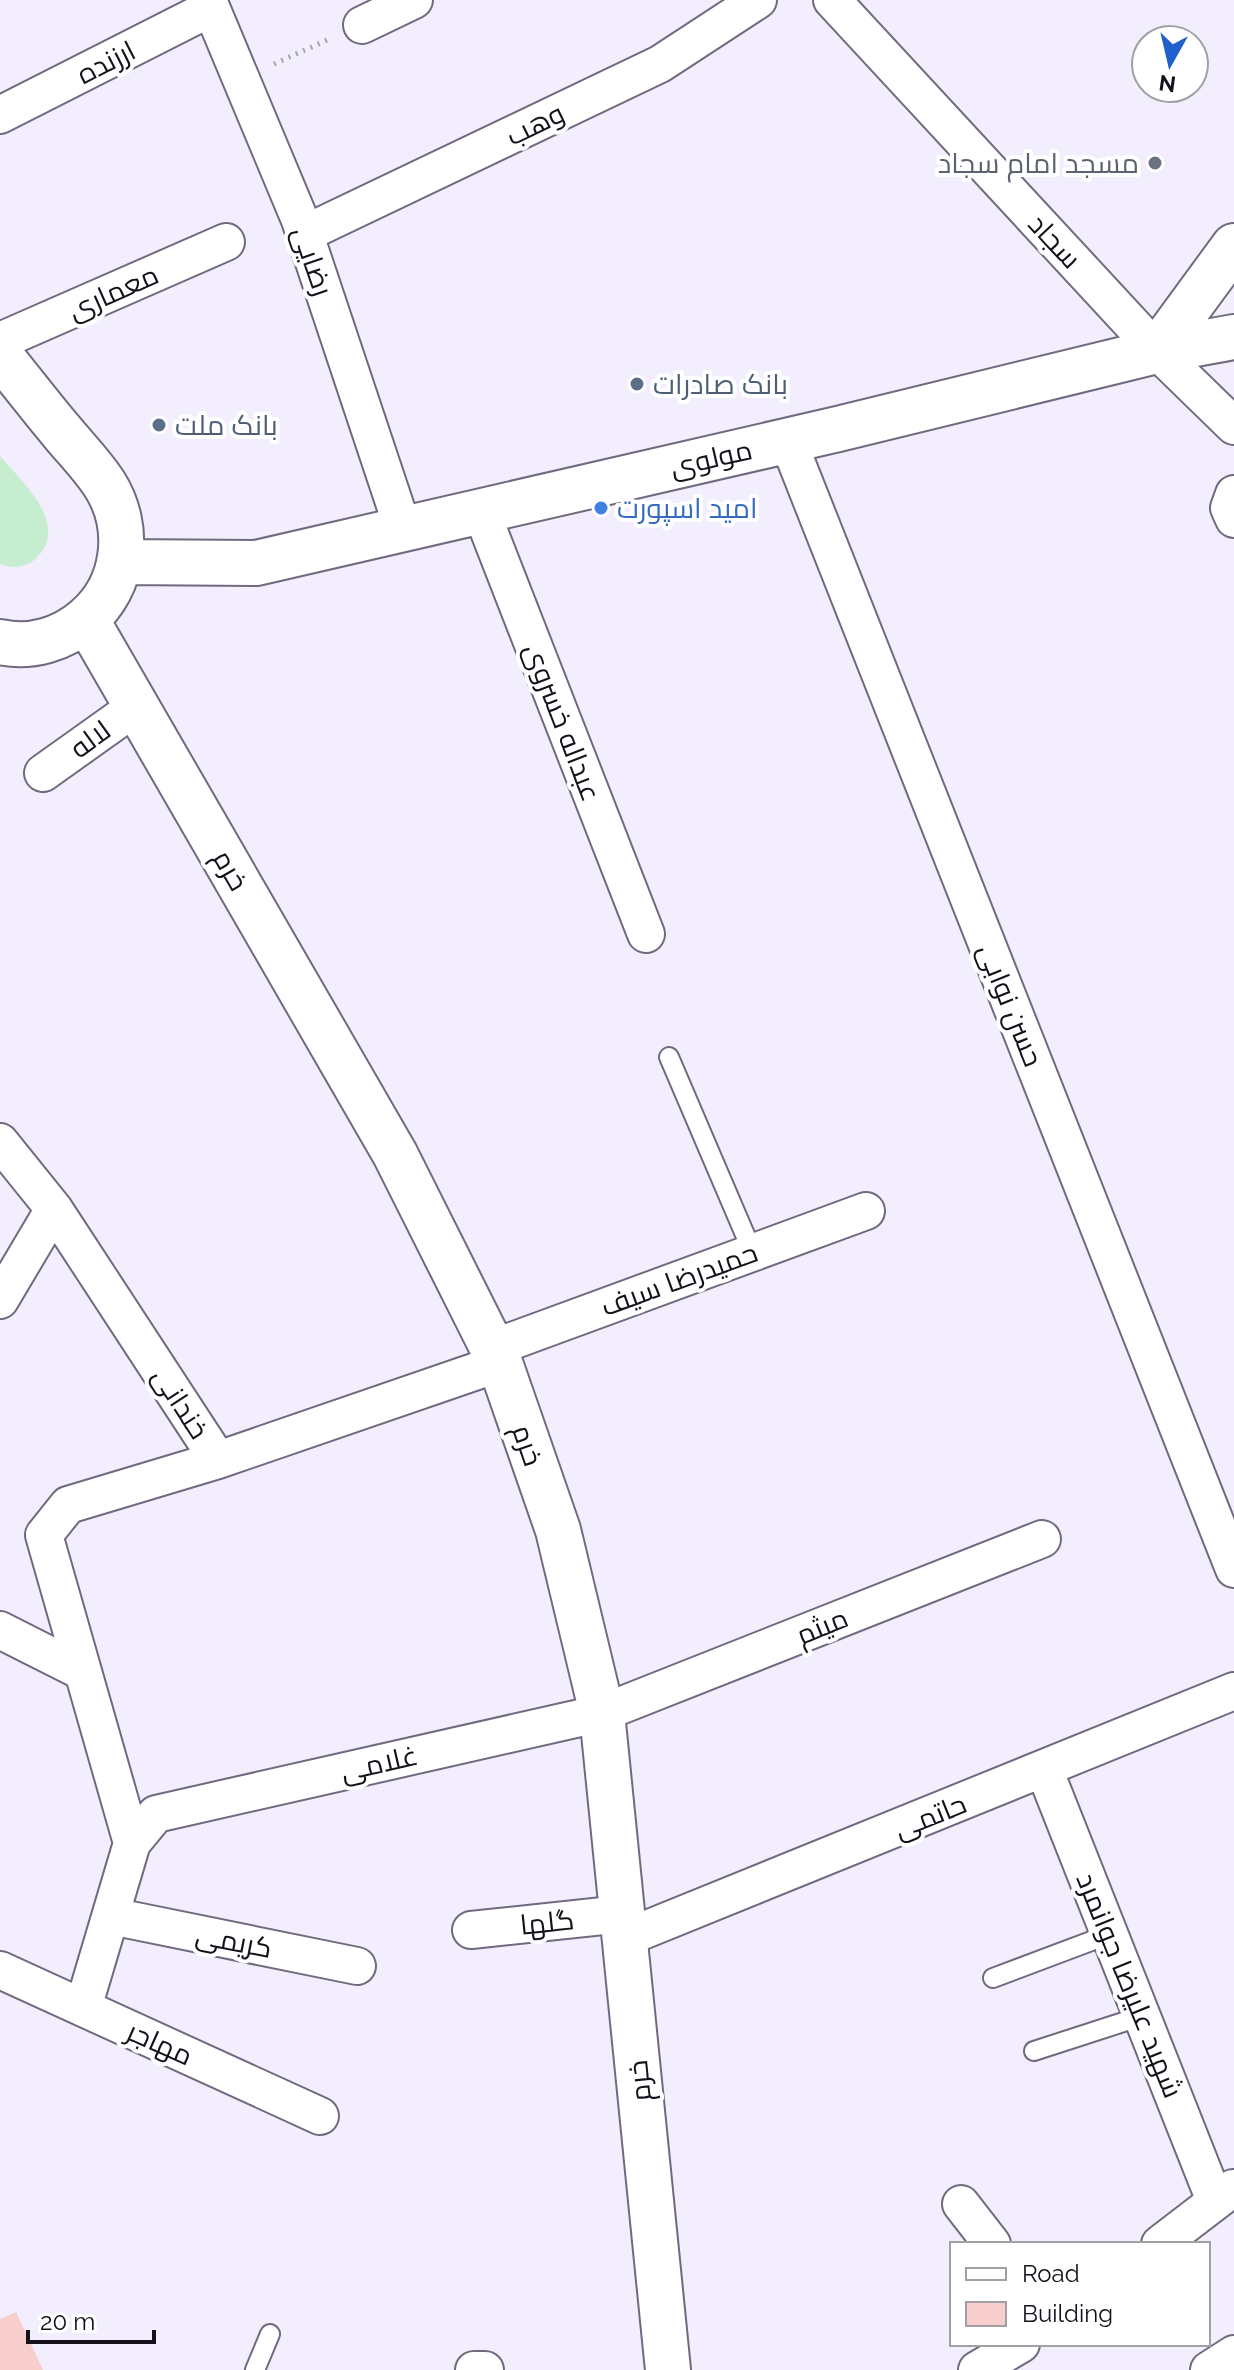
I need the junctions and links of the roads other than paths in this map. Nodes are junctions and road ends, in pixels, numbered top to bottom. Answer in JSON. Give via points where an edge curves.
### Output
{"nodes":[{"id":1,"x":414,"y":0,"type":"edge"},
{"id":2,"x":758,"y":0,"type":"edge"},
{"id":3,"x":832,"y":0,"type":"edge"},
{"id":4,"x":210,"y":4,"type":"edge"},
{"id":5,"x":362,"y":25,"type":"road end"},
{"id":6,"x":0,"y":115,"type":"edge"},
{"id":7,"x":304,"y":234,"type":"junction"},
{"id":8,"x":226,"y":242,"type":"dead end"},
{"id":9,"x":1234,"y":246,"type":"edge"},
{"id":10,"x":1234,"y":337,"type":"edge"},
{"id":11,"x":0,"y":341,"type":"edge"},
{"id":12,"x":1157,"y":351,"type":"junction"},
{"id":13,"x":0,"y":355,"type":"edge"},
{"id":14,"x":1234,"y":426,"type":"edge"},
{"id":15,"x":788,"y":441,"type":"junction"},
{"id":16,"x":1234,"y":494,"type":"edge"},
{"id":17,"x":481,"y":511,"type":"junction"},
{"id":18,"x":1234,"y":519,"type":"edge"},
{"id":19,"x":403,"y":529,"type":"junction"},
{"id":20,"x":119,"y":562,"type":"junction"},
{"id":21,"x":86,"y":619,"type":"junction"},
{"id":22,"x":0,"y":642,"type":"edge"},
{"id":23,"x":137,"y":706,"type":"junction"},
{"id":24,"x":43,"y":773,"type":"dead end"},
{"id":25,"x":646,"y":934,"type":"dead end"},
{"id":26,"x":669,"y":1057,"type":"dead end"},
{"id":27,"x":0,"y":1142,"type":"edge"},
{"id":28,"x":54,"y":1209,"type":"junction"},
{"id":29,"x":866,"y":1211,"type":"dead end"},
{"id":30,"x":752,"y":1251,"type":"junction"},
{"id":31,"x":0,"y":1300,"type":"edge"},
{"id":32,"x":497,"y":1356,"type":"junction"},
{"id":33,"x":218,"y":1460,"type":"junction"},
{"id":34,"x":1042,"y":1539,"type":"dead end"},
{"id":35,"x":1234,"y":1569,"type":"edge"},
{"id":36,"x":0,"y":1630,"type":"edge"},
{"id":37,"x":83,"y":1672,"type":"junction"},
{"id":38,"x":1234,"y":1691,"type":"edge"},
{"id":39,"x":602,"y":1713,"type":"junction"},
{"id":40,"x":1044,"y":1769,"type":"junction"},
{"id":41,"x":132,"y":1843,"type":"junction"},
{"id":42,"x":111,"y":1916,"type":"junction"},
{"id":43,"x":624,"y":1926,"type":"junction"},
{"id":44,"x":471,"y":1930,"type":"dead end"},
{"id":45,"x":1110,"y":1934,"type":"junction"},
{"id":46,"x":357,"y":1966,"type":"dead end"},
{"id":47,"x":0,"y":1970,"type":"edge"},
{"id":48,"x":993,"y":1978,"type":"dead end"},
{"id":49,"x":83,"y":2008,"type":"junction"},
{"id":50,"x":1142,"y":2016,"type":"junction"},
{"id":51,"x":1034,"y":2051,"type":"dead end"},
{"id":52,"x":320,"y":2116,"type":"dead end"},
{"id":53,"x":1225,"y":2194,"type":"edge"},
{"id":54,"x":961,"y":2204,"type":"dead end"},
{"id":55,"x":990,"y":2242,"type":"edge"},
{"id":56,"x":1163,"y":2242,"type":"edge"},
{"id":57,"x":270,"y":2334,"type":"dead end"},
{"id":58,"x":1018,"y":2346,"type":"edge"},
{"id":59,"x":1234,"y":2354,"type":"edge"},
{"id":60,"x":255,"y":2370,"type":"edge"},
{"id":61,"x":474,"y":2370,"type":"edge"},
{"id":62,"x":485,"y":2370,"type":"edge"},
{"id":63,"x":668,"y":2370,"type":"edge"},
{"id":64,"x":977,"y":2370,"type":"edge"},
{"id":65,"x":1209,"y":2370,"type":"edge"}],
"edges":[{"from":1,"to":5,"type":"street"},
{"from":2,"to":7,"type":"street","name":"وهب","via":[[660,64]]},
{"from":3,"to":12,"type":"street","name":"سجاد"},
{"from":4,"to":6,"type":"street","name":"ارزنده"},
{"from":4,"to":7,"type":"street","name":"رضایی"},
{"from":7,"to":19,"type":"street","name":"رضایی"},
{"from":8,"to":11,"type":"street","name":"معماری"},
{"from":9,"to":12,"type":"street"},
{"from":10,"to":12,"type":"street","name":"مولوی"},
{"from":12,"to":14,"type":"street","name":"سجاد"},
{"from":12,"to":15,"type":"street","name":"مولوی"},
{"from":13,"to":20,"type":"street","via":[[105,485],[119,516]]},
{"from":15,"to":17,"type":"street","name":"مولوی"},
{"from":15,"to":35,"type":"street","name":"حسن نوابی"},
{"from":16,"to":18,"type":"street","via":[[1229,508]]},
{"from":17,"to":19,"type":"street","name":"مولوی"},
{"from":17,"to":25,"type":"street","name":"عبداله خسروی"},
{"from":19,"to":20,"type":"street","name":"مولوی","via":[[256,563]]},
{"from":20,"to":21,"type":"street","via":[[115,581]]},
{"from":21,"to":22,"type":"street","via":[[39,643]]},
{"from":21,"to":23,"type":"street","name":"خرم"},
{"from":23,"to":24,"type":"street","name":"لاله"},
{"from":23,"to":32,"type":"street","name":"خرم","via":[[395,1154]]},
{"from":26,"to":30,"type":"lane"},
{"from":27,"to":28,"type":"street","name":"خندانی"},
{"from":28,"to":31,"type":"street"},
{"from":28,"to":33,"type":"street","name":"خندانی"},
{"from":29,"to":30,"type":"street","name":"حمیدرضا سیف"},
{"from":30,"to":32,"type":"street","name":"حمیدرضا سیف"},
{"from":32,"to":33,"type":"street","name":"خندانی"},
{"from":32,"to":39,"type":"street","name":"خرم","via":[[558,1530]]},
{"from":33,"to":37,"type":"street","via":[[68,1505],[44,1535]]},
{"from":34,"to":39,"type":"street","name":"میثم"},
{"from":36,"to":37,"type":"street"},
{"from":37,"to":41,"type":"street"},
{"from":38,"to":40,"type":"street","name":"حاتمی"},
{"from":39,"to":41,"type":"street","name":"غلامی","via":[[156,1814]]},
{"from":39,"to":43,"type":"street","name":"خرم"},
{"from":40,"to":43,"type":"street","name":"حاتمی"},
{"from":40,"to":45,"type":"street","name":"شهید علیرضا جوانمرد"},
{"from":41,"to":42,"type":"street"},
{"from":42,"to":46,"type":"street","name":"کریمی"},
{"from":42,"to":49,"type":"street"},
{"from":43,"to":44,"type":"street","name":"گلها"},
{"from":43,"to":63,"type":"street","name":"خرم"},
{"from":45,"to":48,"type":"lane"},
{"from":45,"to":50,"type":"street","name":"شهید علیرضا جوانمرد"},
{"from":47,"to":49,"type":"street","name":"مهاجر"},
{"from":49,"to":52,"type":"street","name":"مهاجر"},
{"from":50,"to":51,"type":"lane"},
{"from":50,"to":53,"type":"street","name":"شهید علیرضا جوانمرد"},
{"from":53,"to":56,"type":"street"},
{"from":54,"to":55,"type":"street"},
{"from":57,"to":60,"type":"lane"},
{"from":58,"to":64,"type":"street"},
{"from":59,"to":65,"type":"street"},
{"from":61,"to":62,"type":"street"}]}
